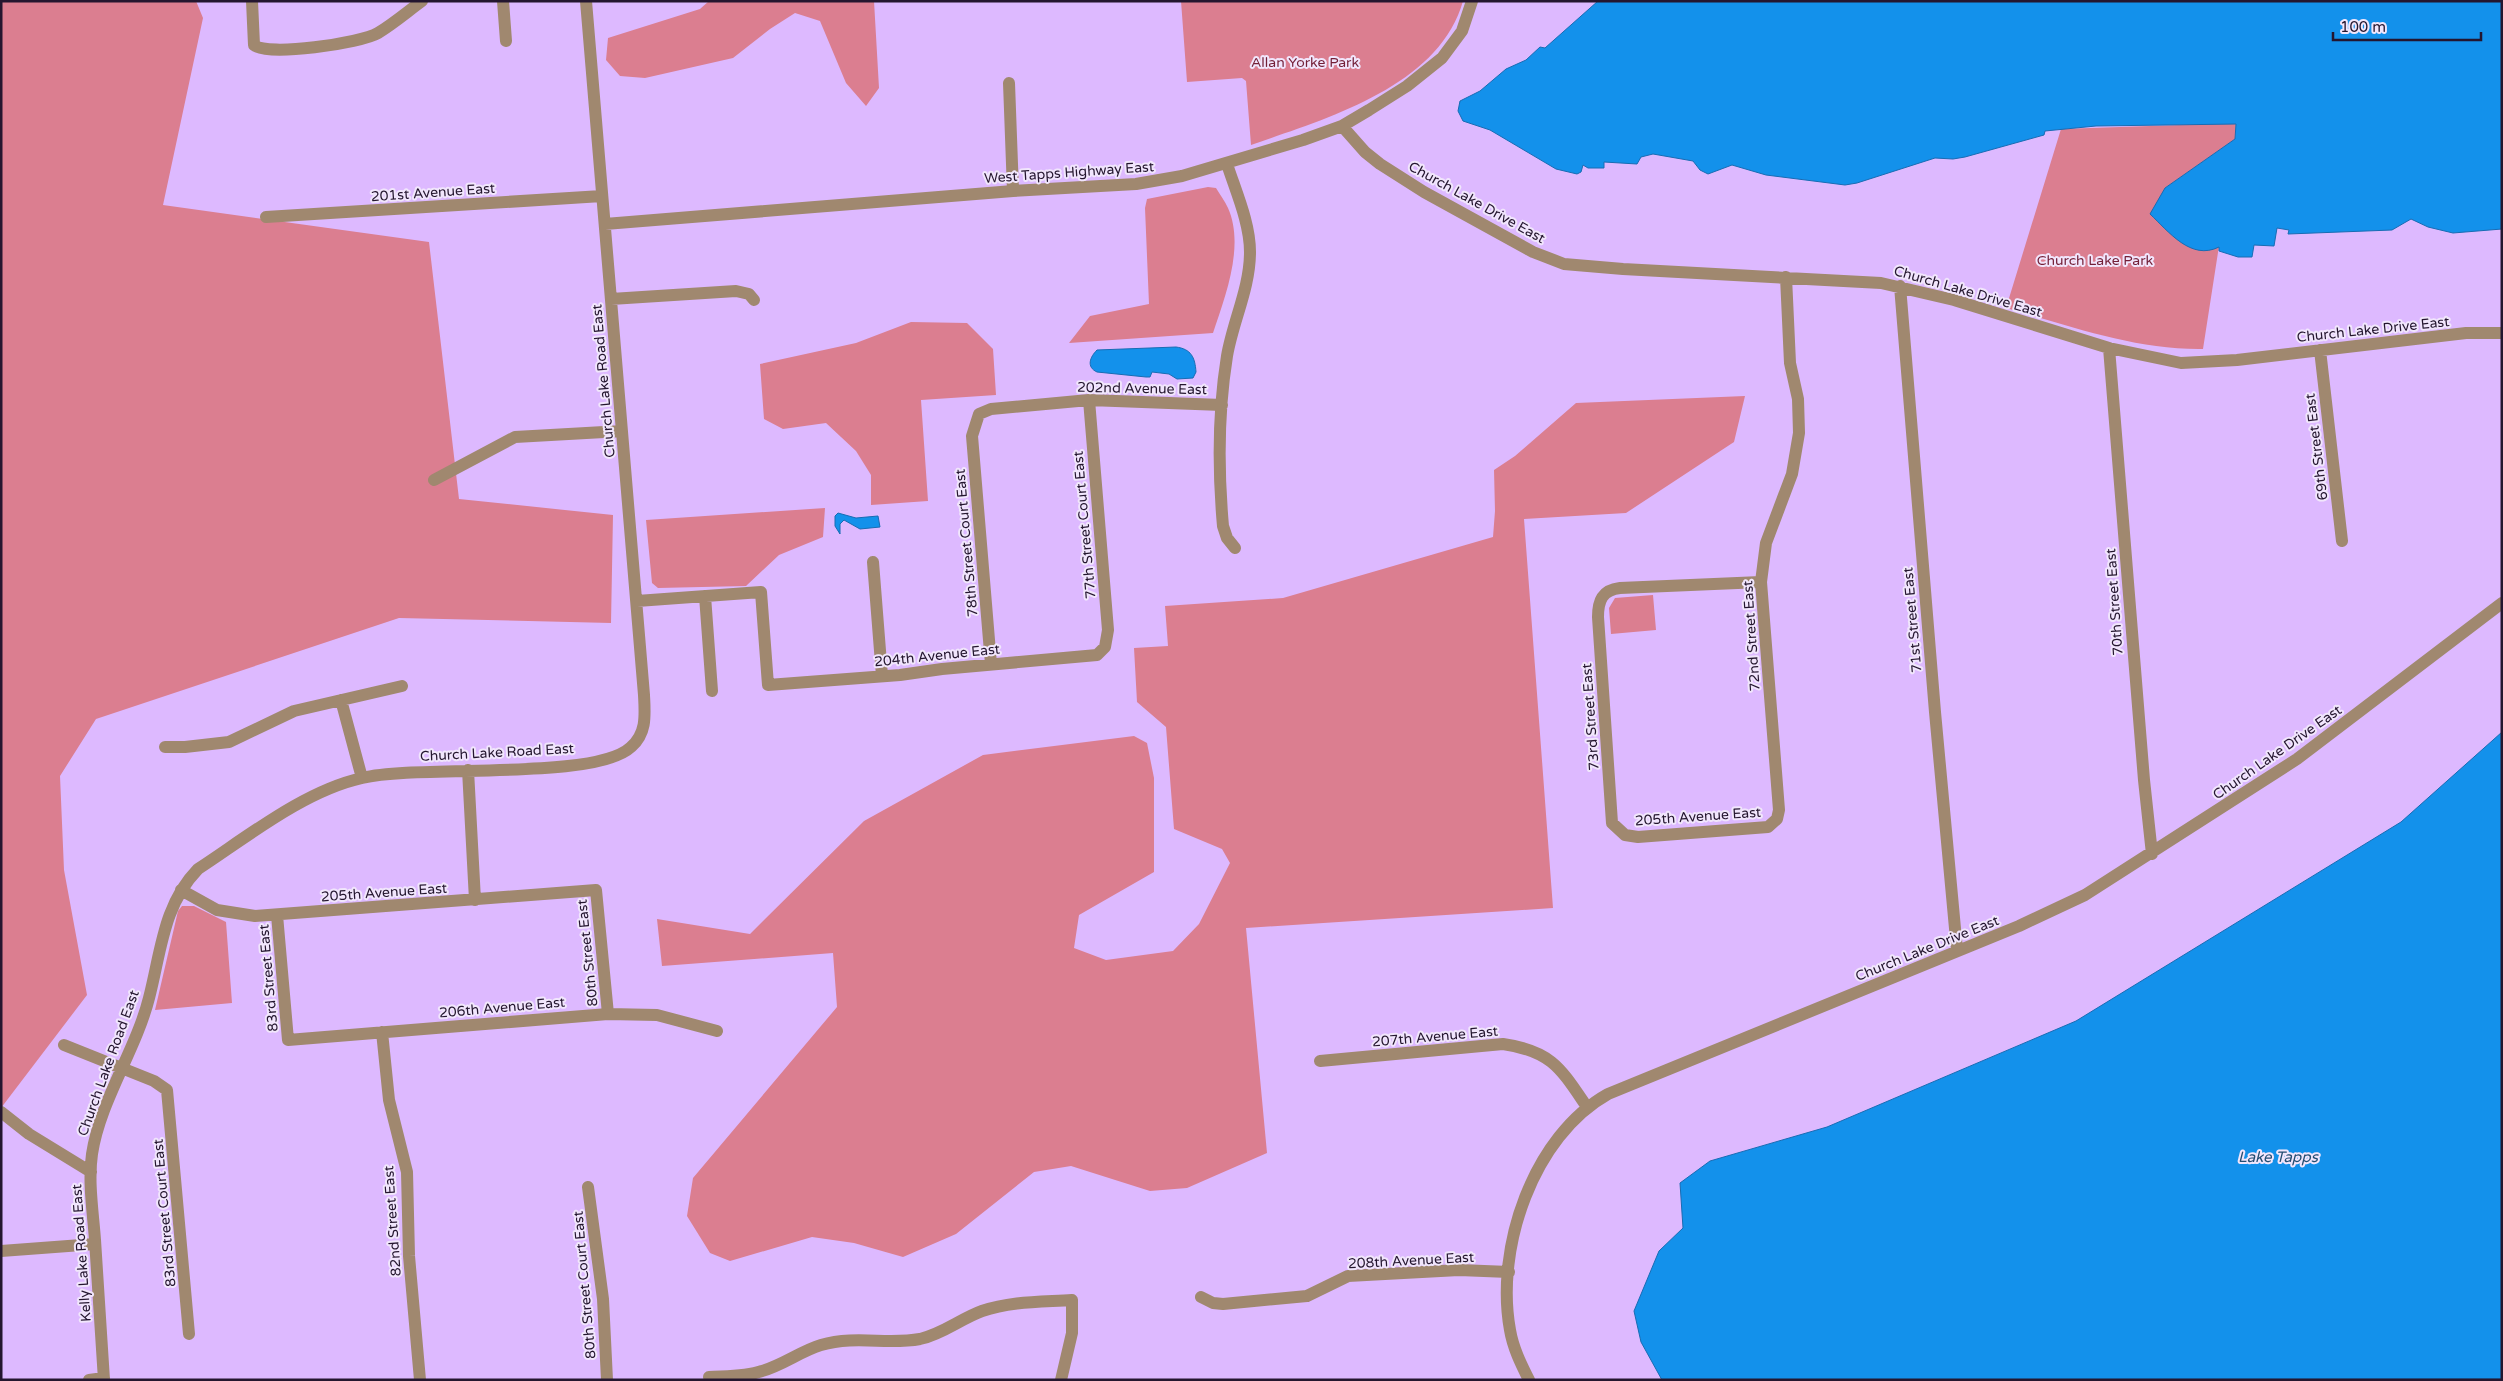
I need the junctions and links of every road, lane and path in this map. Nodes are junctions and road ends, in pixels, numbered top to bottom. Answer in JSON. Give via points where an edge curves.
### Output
{"nodes":[{"id":1,"x":252,"y":1,"type":"edge"},
{"id":2,"x":422,"y":1,"type":"edge"},
{"id":3,"x":503,"y":1,"type":"edge"},
{"id":4,"x":586,"y":1,"type":"edge"},
{"id":5,"x":1472,"y":1,"type":"edge"},
{"id":6,"x":506,"y":41,"type":"dead end"},
{"id":7,"x":1009,"y":83,"type":"dead end"},
{"id":8,"x":1342,"y":126,"type":"junction"},
{"id":9,"x":1227,"y":164,"type":"junction"},
{"id":10,"x":1013,"y":191,"type":"junction"},
{"id":11,"x":602,"y":196,"type":"junction"},
{"id":12,"x":266,"y":217,"type":"dead end"},
{"id":13,"x":605,"y":224,"type":"junction"},
{"id":14,"x":1786,"y":278,"type":"junction"},
{"id":15,"x":1900,"y":286,"type":"junction"},
{"id":16,"x":611,"y":298,"type":"junction"},
{"id":17,"x":754,"y":300,"type":"dead end"},
{"id":18,"x":2502,"y":333,"type":"edge"},
{"id":19,"x":2108,"y":348,"type":"junction"},
{"id":20,"x":2320,"y":350,"type":"junction"},
{"id":21,"x":1089,"y":400,"type":"junction"},
{"id":22,"x":1222,"y":405,"type":"junction"},
{"id":23,"x":975,"y":420,"type":"joint"},
{"id":24,"x":622,"y":431,"type":"junction"},
{"id":25,"x":434,"y":480,"type":"dead end"},
{"id":26,"x":2342,"y":541,"type":"dead end"},
{"id":27,"x":1235,"y":548,"type":"dead end"},
{"id":28,"x":873,"y":562,"type":"dead end"},
{"id":29,"x":1761,"y":582,"type":"junction"},
{"id":30,"x":705,"y":596,"type":"junction"},
{"id":31,"x":637,"y":601,"type":"junction"},
{"id":32,"x":2502,"y":603,"type":"edge"},
{"id":33,"x":1105,"y":647,"type":"joint"},
{"id":34,"x":991,"y":664,"type":"junction"},
{"id":35,"x":882,"y":676,"type":"junction"},
{"id":36,"x":402,"y":686,"type":"dead end"},
{"id":37,"x":712,"y":691,"type":"dead end"},
{"id":38,"x":340,"y":700,"type":"junction"},
{"id":39,"x":165,"y":747,"type":"dead end"},
{"id":40,"x":468,"y":770,"type":"junction"},
{"id":41,"x":362,"y":778,"type":"junction"},
{"id":42,"x":1777,"y":819,"type":"joint"},
{"id":43,"x":1620,"y":832,"type":"joint"},
{"id":44,"x":2152,"y":854,"type":"junction"},
{"id":45,"x":181,"y":890,"type":"junction"},
{"id":46,"x":596,"y":890,"type":"joint"},
{"id":47,"x":475,"y":900,"type":"junction"},
{"id":48,"x":277,"y":915,"type":"junction"},
{"id":49,"x":1957,"y":950,"type":"junction"},
{"id":50,"x":608,"y":1014,"type":"junction"},
{"id":51,"x":717,"y":1031,"type":"dead end"},
{"id":52,"x":382,"y":1032,"type":"junction"},
{"id":53,"x":288,"y":1040,"type":"joint"},
{"id":54,"x":64,"y":1045,"type":"dead end"},
{"id":55,"x":1320,"y":1061,"type":"dead end"},
{"id":56,"x":122,"y":1069,"type":"junction"},
{"id":57,"x":1587,"y":1107,"type":"junction"},
{"id":58,"x":1,"y":1112,"type":"edge"},
{"id":59,"x":91,"y":1172,"type":"junction"},
{"id":60,"x":588,"y":1187,"type":"dead end"},
{"id":61,"x":95,"y":1244,"type":"junction"},
{"id":62,"x":1,"y":1251,"type":"edge"},
{"id":63,"x":1508,"y":1272,"type":"junction"},
{"id":64,"x":1201,"y":1297,"type":"dead end"},
{"id":65,"x":189,"y":1334,"type":"dead end"},
{"id":66,"x":709,"y":1377,"type":"dead end"},
{"id":67,"x":753,"y":1377,"type":"edge"},
{"id":68,"x":104,"y":1379,"type":"edge"},
{"id":69,"x":88,"y":1380,"type":"edge"},
{"id":70,"x":420,"y":1380,"type":"edge"},
{"id":71,"x":607,"y":1380,"type":"edge"},
{"id":72,"x":1061,"y":1380,"type":"edge"},
{"id":73,"x":1529,"y":1380,"type":"edge"}],
"edges":[{"from":1,"to":2,"type":"street","via":[[254,45],[259,49],[272,50],[350,43],[378,33]]},
{"from":3,"to":6,"type":"street"},
{"from":4,"to":11,"type":"street","name":"Church Lake Road East"},
{"from":5,"to":8,"type":"street","name":"West Tapps Highway East","via":[[1462,31],[1442,58],[1407,86]]},
{"from":7,"to":10,"type":"street"},
{"from":8,"to":9,"type":"street","name":"West Tapps Highway East"},
{"from":8,"to":14,"type":"street","name":"Church Lake Drive East","via":[[1380,164],[1468,217],[1546,258],[1583,266]]},
{"from":9,"to":10,"type":"street","name":"West Tapps Highway East","via":[[1152,182]]},
{"from":9,"to":22,"type":"street","via":[[1250,252],[1228,355]]},
{"from":10,"to":13,"type":"street","name":"West Tapps Highway East"},
{"from":11,"to":12,"type":"street","name":"201st Avenue East"},
{"from":11,"to":13,"type":"street","name":"Church Lake Road East"},
{"from":13,"to":16,"type":"street","name":"Church Lake Road East"},
{"from":14,"to":15,"type":"street","name":"Church Lake Drive East","via":[[1841,279]]},
{"from":14,"to":29,"type":"street","name":"72nd Street East","via":[[1789,344],[1798,399],[1799,433],[1792,474],[1766,543]]},
{"from":15,"to":19,"type":"street","name":"Church Lake Drive East"},
{"from":15,"to":49,"type":"street","name":"71st Street East"},
{"from":16,"to":17,"type":"street","via":[[736,291],[749,294]]},
{"from":16,"to":24,"type":"street","name":"Church Lake Road East"},
{"from":18,"to":20,"type":"street","name":"Church Lake Drive East","via":[[2466,333]]},
{"from":19,"to":20,"type":"street","name":"Church Lake Drive East","via":[[2181,362],[2237,360]]},
{"from":19,"to":44,"type":"street","name":"70th Street East"},
{"from":20,"to":26,"type":"street","name":"69th Street East"},
{"from":21,"to":22,"type":"street","name":"202nd Avenue East"},
{"from":21,"to":23,"type":"street","name":"202nd Avenue East","via":[[990,409]]},
{"from":21,"to":33,"type":"street","name":"77th Street Court East","via":[[1108,630]]},
{"from":22,"to":27,"type":"street","via":[[1219,479],[1223,526]]},
{"from":23,"to":34,"type":"street","name":"78th Street Court East","via":[[972,436]]},
{"from":24,"to":25,"type":"street","via":[[515,437]]},
{"from":24,"to":31,"type":"street","name":"Church Lake Road East"},
{"from":28,"to":35,"type":"street"},
{"from":29,"to":42,"type":"street","name":"72nd Street East"},
{"from":29,"to":43,"type":"street","name":"73rd Street East","via":[[1620,588],[1612,589],[1602,597],[1598,617],[1612,823]]},
{"from":30,"to":31,"type":"street"},
{"from":30,"to":35,"type":"street","name":"204th Avenue East","via":[[761,592],[768,685]]},
{"from":30,"to":37,"type":"street"},
{"from":31,"to":40,"type":"street","name":"Church Lake Road East","via":[[645,719],[640,737],[631,748],[615,756],[556,767]]},
{"from":32,"to":44,"type":"street","name":"Church Lake Drive East","via":[[2298,759]]},
{"from":33,"to":34,"type":"street","name":"204th Avenue East","via":[[1090,657]]},
{"from":34,"to":35,"type":"street","name":"204th Avenue East"},
{"from":36,"to":38,"type":"street"},
{"from":38,"to":39,"type":"street","via":[[294,711],[229,742]]},
{"from":38,"to":41,"type":"street"},
{"from":40,"to":41,"type":"street","name":"Church Lake Road East","via":[[393,773]]},
{"from":40,"to":47,"type":"street"},
{"from":41,"to":45,"type":"street","name":"Church Lake Road East","via":[[324,791],[281,815],[198,869]]},
{"from":42,"to":43,"type":"street","name":"205th Avenue East","via":[[1768,827],[1638,837]]},
{"from":44,"to":49,"type":"street","name":"Church Lake Drive East","via":[[2085,895]]},
{"from":45,"to":48,"type":"street","name":"205th Avenue East","via":[[227,914]]},
{"from":45,"to":56,"type":"street","name":"Church Lake Road East","via":[[169,912],[149,999]]},
{"from":46,"to":47,"type":"street","name":"205th Avenue East"},
{"from":46,"to":50,"type":"street","name":"80th Street East"},
{"from":47,"to":48,"type":"street","name":"205th Avenue East"},
{"from":48,"to":53,"type":"street","name":"83rd Street East"},
{"from":49,"to":57,"type":"street","name":"Church Lake Drive East","via":[[1608,1094]]},
{"from":50,"to":51,"type":"street","name":"206th Avenue East","via":[[657,1015]]},
{"from":50,"to":52,"type":"street","name":"206th Avenue East"},
{"from":52,"to":53,"type":"street","name":"206th Avenue East"},
{"from":52,"to":70,"type":"street","name":"82nd Street East","via":[[389,1100],[407,1172]]},
{"from":54,"to":56,"type":"street"},
{"from":55,"to":57,"type":"street","name":"207th Avenue East","via":[[1503,1044],[1518,1046],[1544,1055],[1551,1061]]},
{"from":56,"to":59,"type":"street","name":"Church Lake Road East","via":[[92,1152]]},
{"from":56,"to":65,"type":"street","name":"83rd Street Court East","via":[[154,1081],[167,1090]]},
{"from":57,"to":63,"type":"street","name":"Church Lake Drive East","via":[[1547,1152],[1534,1177],[1517,1224]]},
{"from":58,"to":59,"type":"street","name":"Kelly Lake Road East"},
{"from":59,"to":61,"type":"street","name":"Kelly Lake Road East"},
{"from":60,"to":71,"type":"street","name":"80th Street Court East","via":[[603,1299]]},
{"from":61,"to":62,"type":"street"},
{"from":61,"to":68,"type":"street","name":"Kelly Lake Road East"},
{"from":63,"to":64,"type":"street","name":"208th Avenue East","via":[[1459,1270],[1348,1276],[1308,1296],[1223,1304]]},
{"from":63,"to":73,"type":"street","name":"Church Lake Drive East","via":[[1509,1328]]},
{"from":66,"to":67,"type":"street"},
{"from":67,"to":72,"type":"street","via":[[820,1346],[840,1341],[917,1339],[933,1336],[980,1312],[1001,1306],[1072,1300],[1072,1333]]},
{"from":68,"to":69,"type":"street"}]}
